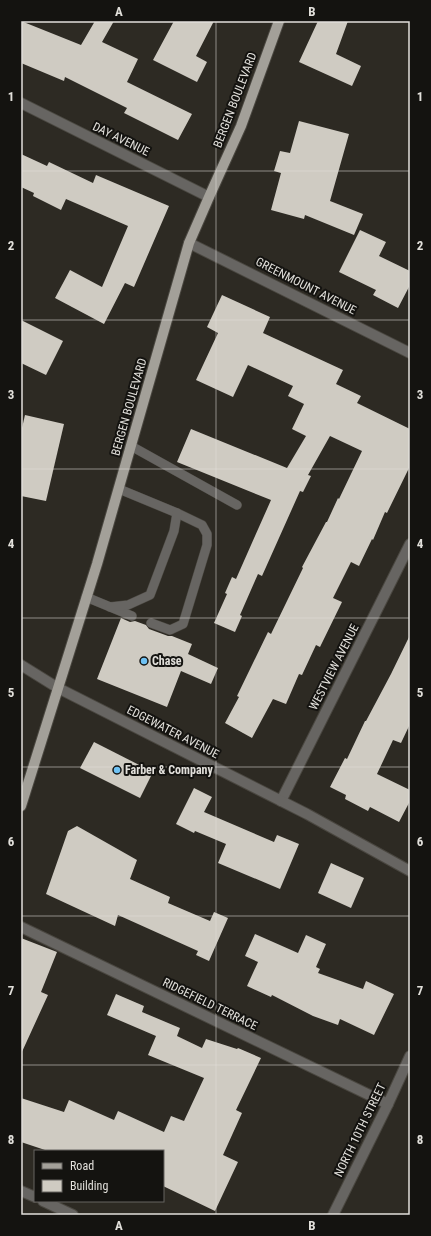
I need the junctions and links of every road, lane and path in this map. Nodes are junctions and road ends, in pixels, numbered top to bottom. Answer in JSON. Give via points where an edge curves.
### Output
{"nodes":[{"id":1,"x":278,"y":21,"type":"edge"},
{"id":2,"x":21,"y":104,"type":"edge"},
{"id":3,"x":209,"y":197,"type":"junction"},
{"id":4,"x":190,"y":243,"type":"junction"},
{"id":5,"x":410,"y":353,"type":"edge"},
{"id":6,"x":131,"y":446,"type":"junction"},
{"id":7,"x":119,"y":489,"type":"junction"},
{"id":8,"x":237,"y":505,"type":"dead end"},
{"id":9,"x":177,"y":513,"type":"junction"},
{"id":10,"x":410,"y":544,"type":"edge"},
{"id":11,"x":86,"y":597,"type":"junction"},
{"id":12,"x":110,"y":607,"type":"junction"},
{"id":13,"x":132,"y":616,"type":"dead end"},
{"id":14,"x":151,"y":623,"type":"dead end"},
{"id":15,"x":21,"y":665,"type":"edge"},
{"id":16,"x":58,"y":688,"type":"junction"},
{"id":17,"x":281,"y":801,"type":"junction"},
{"id":18,"x":21,"y":806,"type":"edge"},
{"id":19,"x":410,"y":871,"type":"edge"},
{"id":20,"x":21,"y":927,"type":"edge"},
{"id":21,"x":410,"y":1056,"type":"edge"},
{"id":22,"x":388,"y":1104,"type":"junction"},
{"id":23,"x":21,"y":1191,"type":"edge"},
{"id":24,"x":34,"y":1197,"type":"edge"},
{"id":25,"x":45,"y":1202,"type":"edge"},
{"id":26,"x":73,"y":1215,"type":"edge"},
{"id":27,"x":333,"y":1215,"type":"edge"}],
"edges":[{"from":1,"to":3,"type":"main road","name":"BERGEN BOULEVARD","via":[[241,126]]},
{"from":2,"to":3,"type":"street","name":"DAY AVENUE"},
{"from":3,"to":4,"type":"main road","name":"BERGEN BOULEVARD"},
{"from":4,"to":5,"type":"street","name":"GREENMOUNT AVENUE"},
{"from":4,"to":6,"type":"main road","name":"BERGEN BOULEVARD"},
{"from":6,"to":7,"type":"main road","name":"BERGEN BOULEVARD"},
{"from":6,"to":8,"type":"lane"},
{"from":7,"to":9,"type":"lane"},
{"from":7,"to":11,"type":"main road","name":"BERGEN BOULEVARD"},
{"from":9,"to":12,"type":"lane","via":[[174,531],[150,595],[128,605]]},
{"from":9,"to":14,"type":"lane","via":[[202,525],[207,534],[207,545],[183,624],[170,630]]},
{"from":10,"to":17,"type":"street","name":"WESTVIEW AVENUE"},
{"from":11,"to":12,"type":"lane"},
{"from":11,"to":16,"type":"main road","name":"BERGEN BOULEVARD"},
{"from":12,"to":13,"type":"lane"},
{"from":15,"to":16,"type":"street","name":"EDGEWATER AVENUE"},
{"from":16,"to":17,"type":"street","name":"EDGEWATER AVENUE"},
{"from":16,"to":18,"type":"main road","name":"BERGEN BOULEVARD"},
{"from":17,"to":19,"type":"street","name":"EDGEWATER AVENUE"},
{"from":20,"to":22,"type":"street","name":"RIDGEFIELD TERRACE"},
{"from":21,"to":22,"type":"street","name":"NORTH 10TH STREET"},
{"from":22,"to":27,"type":"street","name":"NORTH 10TH STREET"},
{"from":23,"to":24,"type":"street"},
{"from":25,"to":26,"type":"street"}]}
